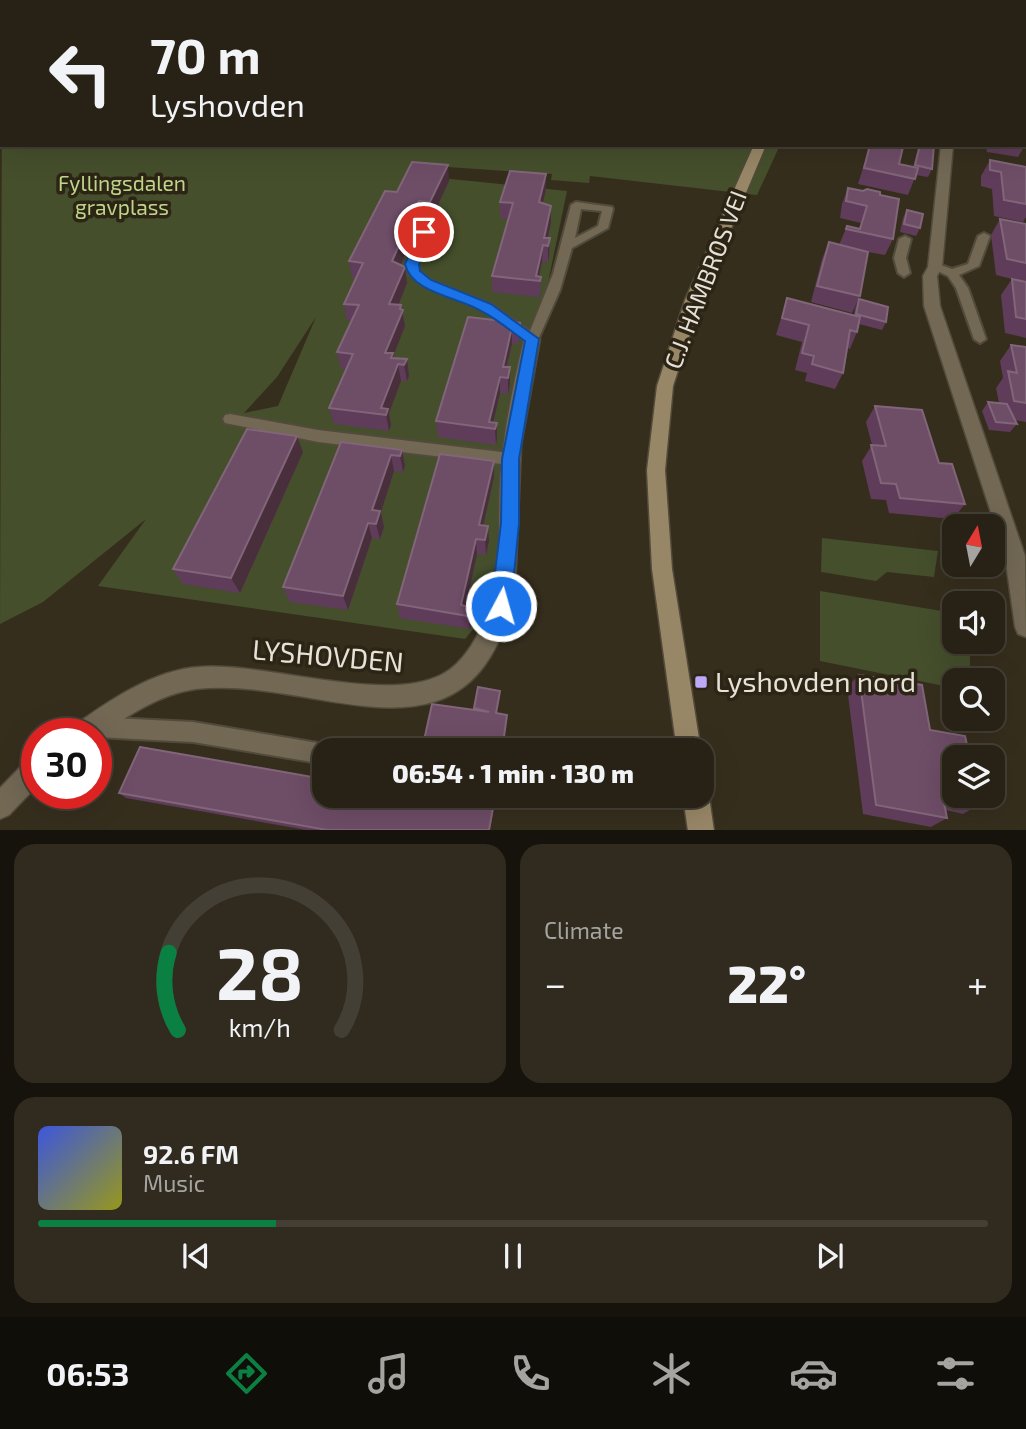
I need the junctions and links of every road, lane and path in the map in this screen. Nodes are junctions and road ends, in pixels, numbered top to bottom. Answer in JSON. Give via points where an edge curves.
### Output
{"nodes":[{"id":1,"x":759,"y":147,"type":"edge"},
{"id":2,"x":947,"y":147,"type":"edge"},
{"id":3,"x":424,"y":232,"type":"dead end"},
{"id":4,"x":984,"y":236,"type":"dead end"},
{"id":5,"x":905,"y":239,"type":"dead end"},
{"id":6,"x":569,"y":244,"type":"dead end"},
{"id":7,"x":934,"y":267,"type":"junction"},
{"id":8,"x":904,"y":273,"type":"dead end"},
{"id":9,"x":952,"y":273,"type":"junction"},
{"id":10,"x":532,"y":339,"type":"junction"},
{"id":11,"x":980,"y":339,"type":"dead end"},
{"id":12,"x":230,"y":419,"type":"dead end"},
{"id":13,"x":511,"y":459,"type":"junction"},
{"id":14,"x":1026,"y":627,"type":"edge"},
{"id":15,"x":106,"y":718,"type":"edge"},
{"id":16,"x":112,"y":730,"type":"edge"},
{"id":17,"x":687,"y":738,"type":"edge"},
{"id":18,"x":312,"y":752,"type":"edge"},
{"id":19,"x":21,"y":784,"type":"edge"},
{"id":20,"x":0,"y":806,"type":"edge"},
{"id":21,"x":698,"y":808,"type":"edge"},
{"id":22,"x":701,"y":830,"type":"edge"}],
"edges":[{"from":1,"to":17,"type":"main road","name":"C.J. HAMBROS VEI","via":[[693,300],[665,386],[656,470],[662,569]]},
{"from":2,"to":7,"type":"street"},
{"from":3,"to":10,"type":"lane","via":[[412,264],[414,272],[427,283],[486,307]]},
{"from":4,"to":9,"type":"lane","via":[[973,266]]},
{"from":5,"to":8,"type":"lane","via":[[900,258]]},
{"from":6,"to":10,"type":"lane","name":"LYSHOVDEN","via":[[552,302]]},
{"from":7,"to":9,"type":"lane"},
{"from":7,"to":14,"type":"street","via":[[930,276],[932,306],[1015,556]]},
{"from":9,"to":11,"type":"lane"},
{"from":10,"to":13,"type":"street","name":"LYSHOVDEN"},
{"from":12,"to":13,"type":"lane","via":[[318,436]]},
{"from":13,"to":15,"type":"street","name":"LYSHOVDEN","via":[[501,606],[476,663],[456,683],[422,695],[382,698],[247,679],[198,678],[140,697]]},
{"from":16,"to":18,"type":"lane","name":"LYSHOVDEN","via":[[193,732]]},
{"from":19,"to":20,"type":"street"},
{"from":21,"to":22,"type":"main road"}]}
